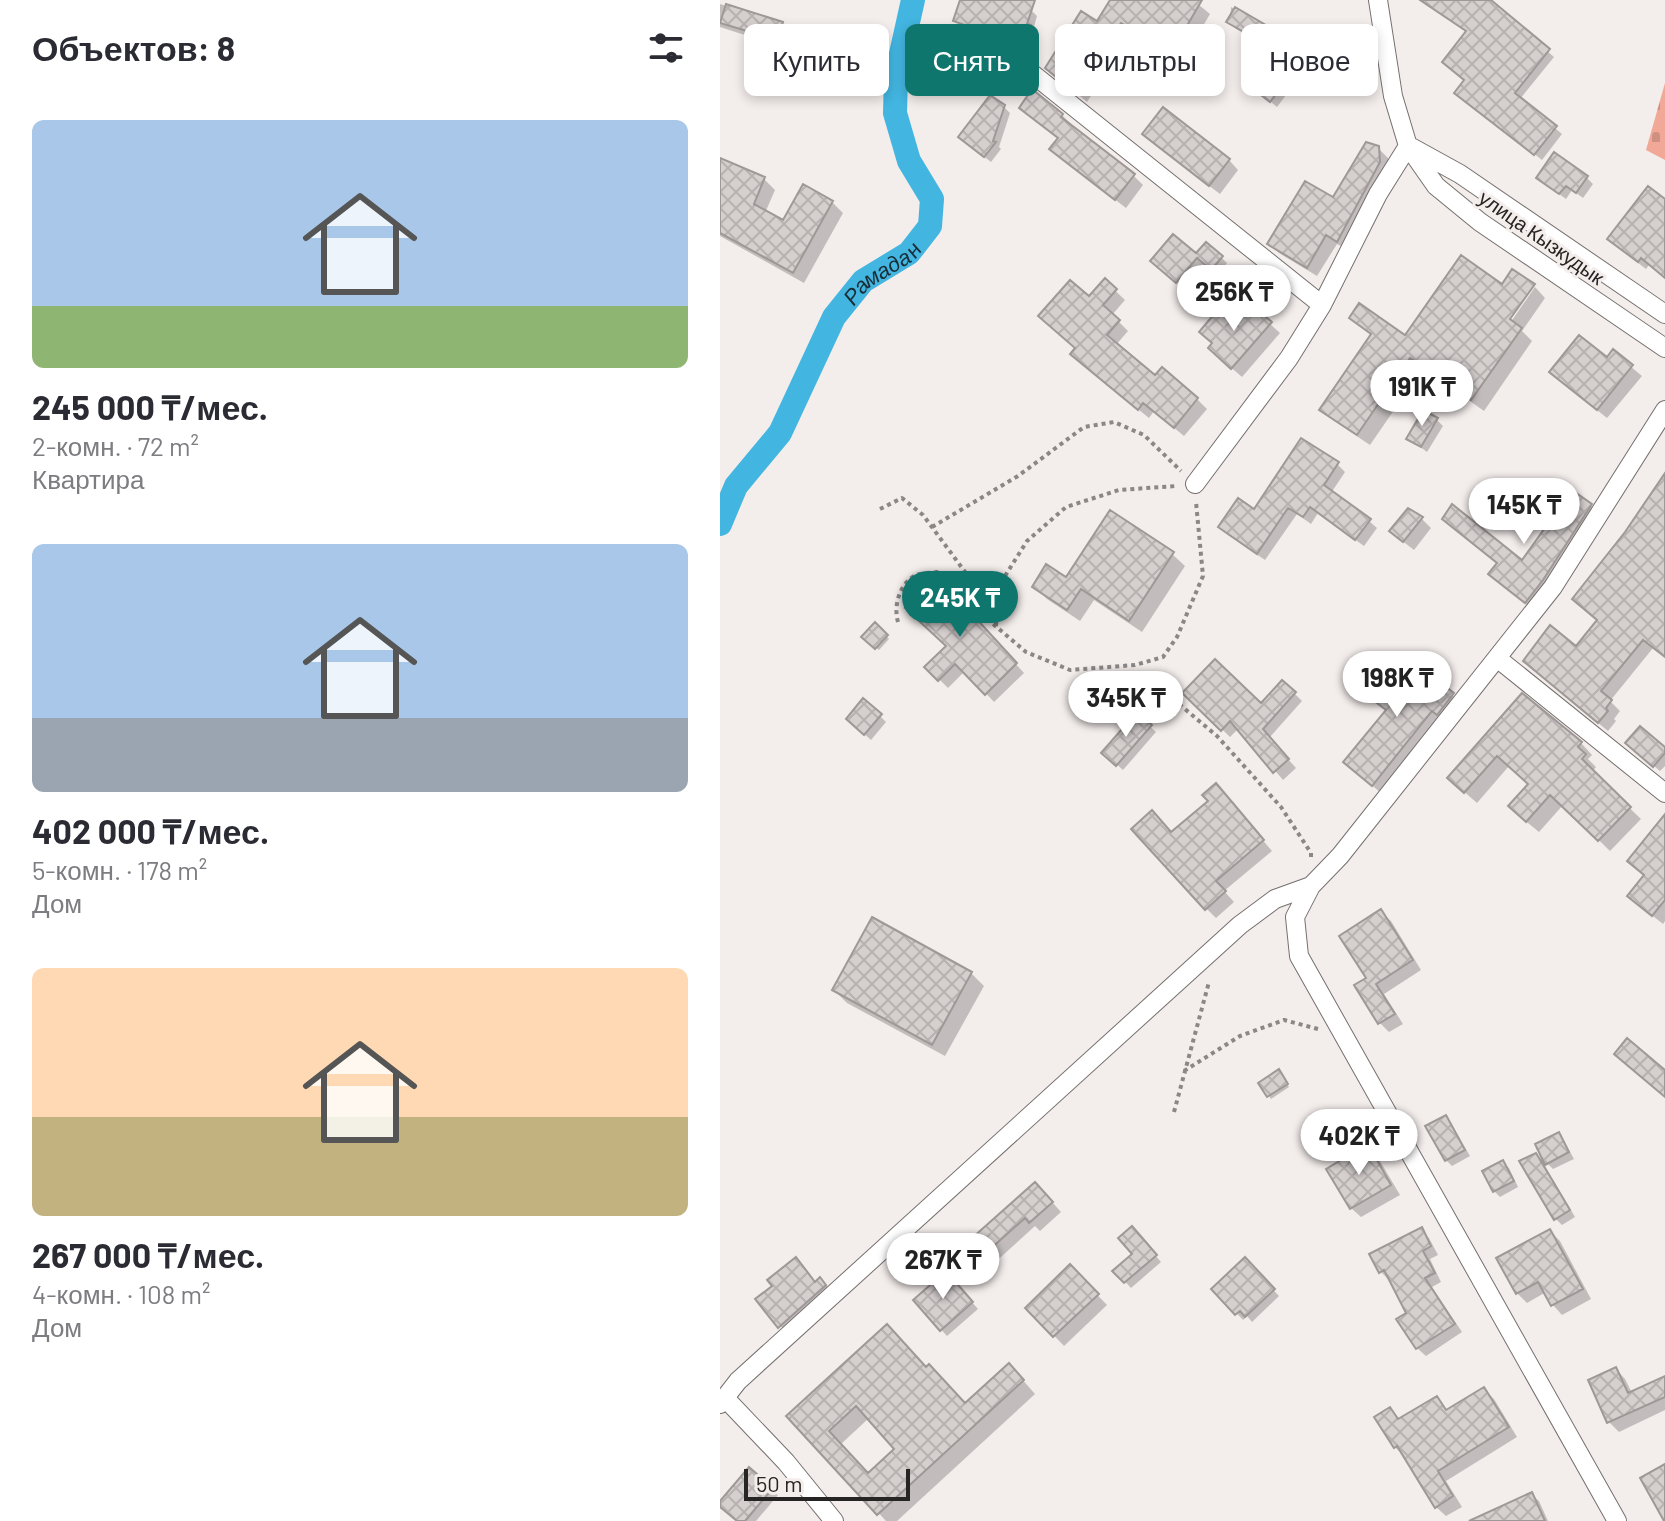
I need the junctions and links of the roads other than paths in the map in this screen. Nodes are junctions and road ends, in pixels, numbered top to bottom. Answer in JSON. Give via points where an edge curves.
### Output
{"nodes":[{"id":1,"x":1378,"y":0,"type":"edge"},
{"id":2,"x":1039,"y":79,"type":"edge"},
{"id":3,"x":1408,"y":146,"type":"junction"},
{"id":4,"x":1322,"y":305,"type":"junction"},
{"id":5,"x":1665,"y":314,"type":"edge"},
{"id":6,"x":1665,"y":348,"type":"edge"},
{"id":7,"x":1665,"y":410,"type":"edge"},
{"id":8,"x":1195,"y":484,"type":"road end"},
{"id":9,"x":1497,"y":658,"type":"junction"},
{"id":10,"x":1665,"y":793,"type":"edge"},
{"id":11,"x":1311,"y":886,"type":"junction"},
{"id":12,"x":722,"y":1401,"type":"edge"},
{"id":13,"x":834,"y":1521,"type":"edge"},
{"id":14,"x":1617,"y":1521,"type":"edge"}],
"edges":[{"from":1,"to":3,"type":"street","name":"улица Кызкудык","via":[[1393,96]]},
{"from":2,"to":4,"type":"street"},
{"from":3,"to":4,"type":"street"},
{"from":3,"to":5,"type":"street","via":[[1460,174]]},
{"from":3,"to":6,"type":"street","name":"улица Кызкудык","via":[[1436,186],[1480,222]]},
{"from":4,"to":8,"type":"street"},
{"from":7,"to":9,"type":"street","via":[[1553,587]]},
{"from":9,"to":10,"type":"street"},
{"from":9,"to":11,"type":"street"},
{"from":11,"to":12,"type":"street","via":[[1275,899],[1240,925]]},
{"from":11,"to":14,"type":"street","via":[[1295,917],[1299,956]]},
{"from":12,"to":13,"type":"street","via":[[786,1462]]}]}
